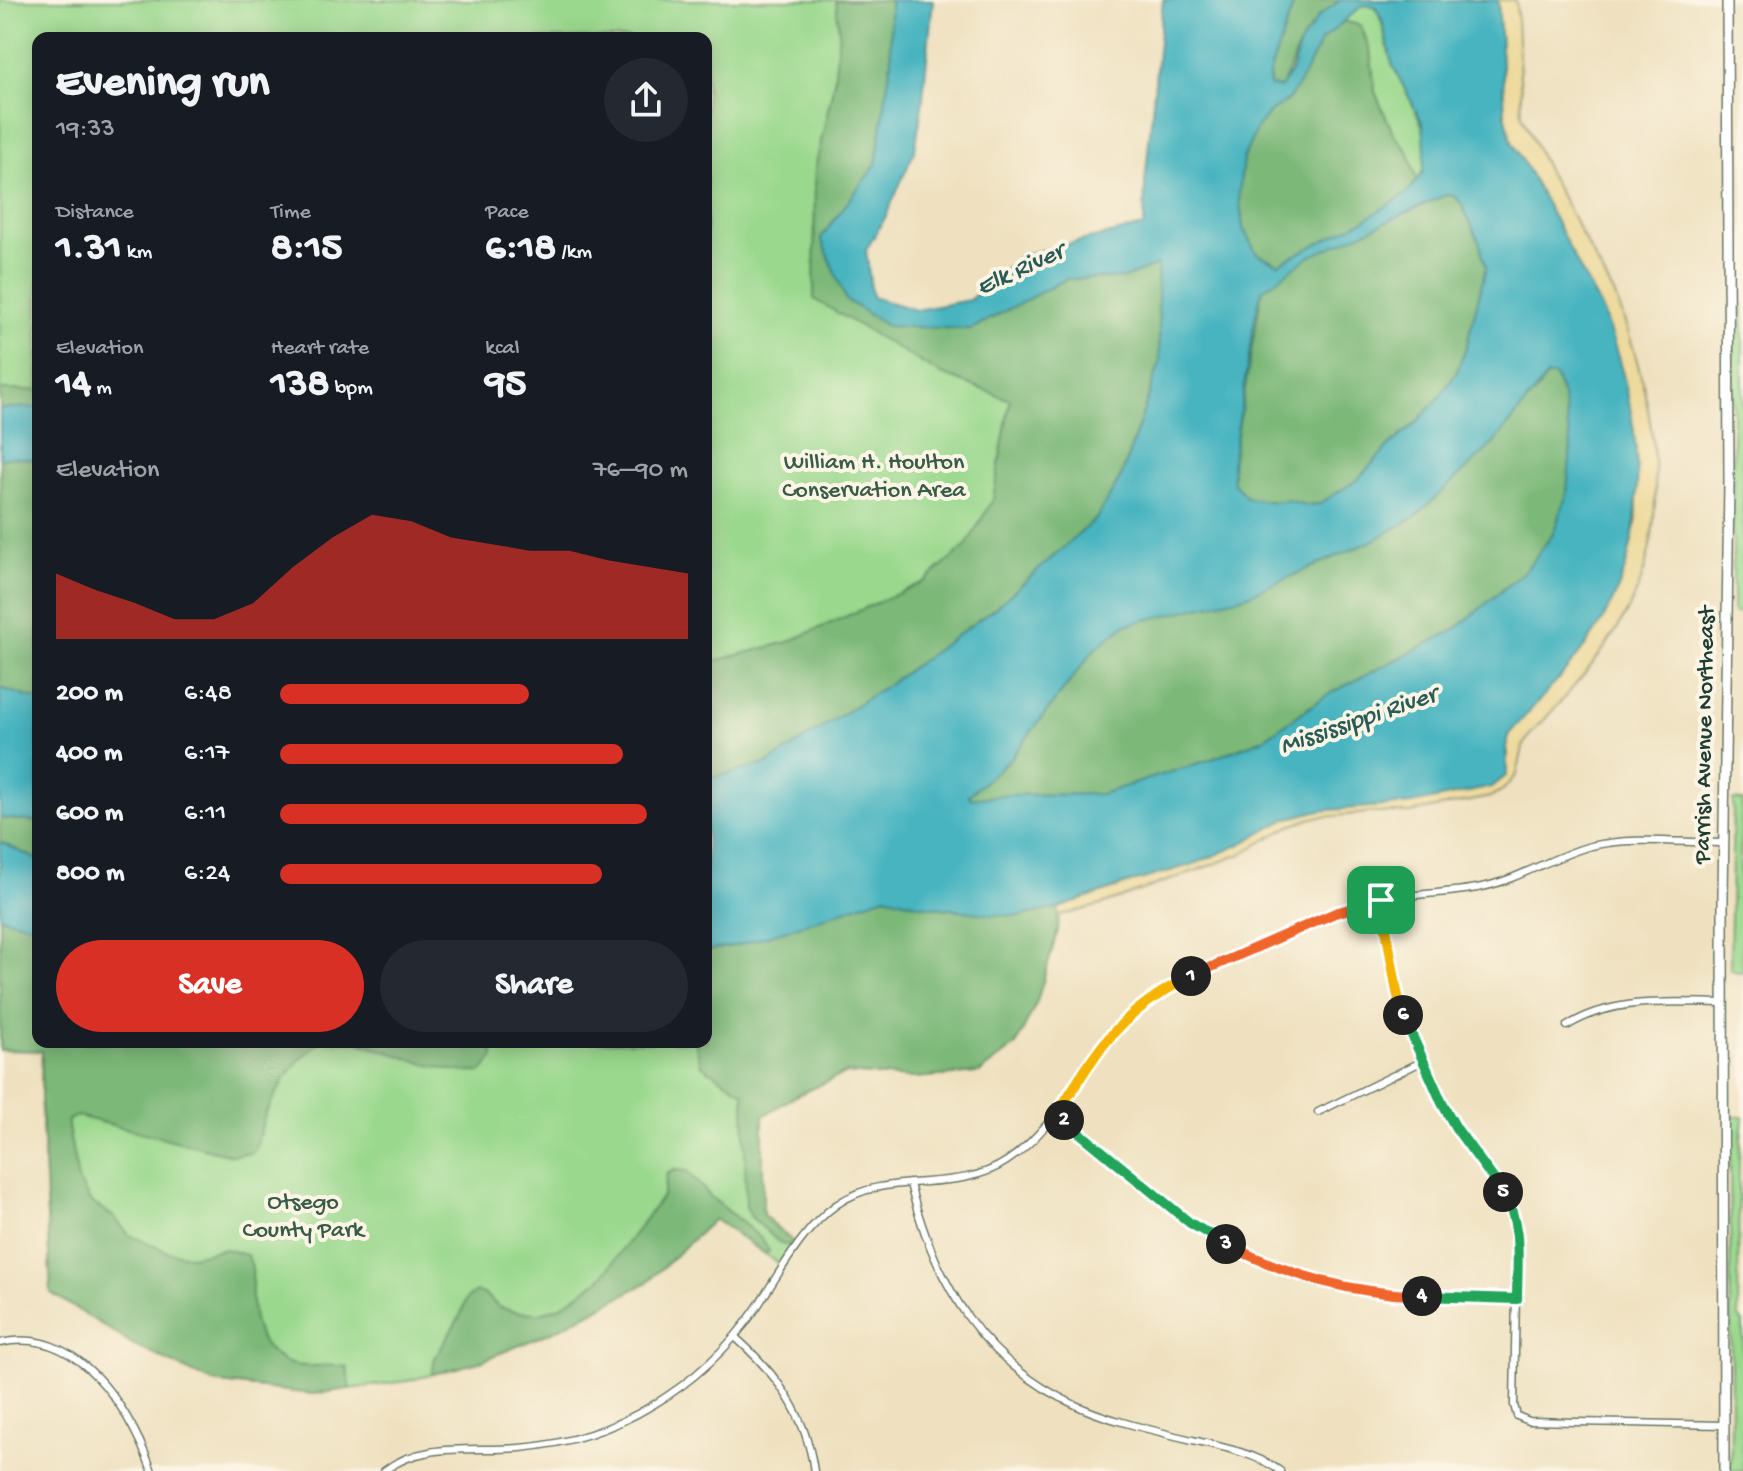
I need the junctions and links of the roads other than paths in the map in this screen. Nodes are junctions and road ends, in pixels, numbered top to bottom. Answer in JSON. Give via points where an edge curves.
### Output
{"nodes":[{"id":1,"x":1727,"y":0,"type":"edge"},
{"id":2,"x":1724,"y":843,"type":"junction"},
{"id":3,"x":1381,"y":900,"type":"junction"},
{"id":4,"x":1722,"y":1003,"type":"junction"},
{"id":5,"x":1567,"y":1026,"type":"dead end"},
{"id":6,"x":1423,"y":1061,"type":"junction"},
{"id":7,"x":1318,"y":1112,"type":"dead end"},
{"id":8,"x":1057,"y":1114,"type":"junction"},
{"id":9,"x":910,"y":1184,"type":"junction"},
{"id":10,"x":1517,"y":1299,"type":"junction"},
{"id":11,"x":735,"y":1337,"type":"junction"},
{"id":12,"x":0,"y":1343,"type":"edge"},
{"id":13,"x":1723,"y":1425,"type":"junction"},
{"id":14,"x":151,"y":1468,"type":"edge"},
{"id":15,"x":384,"y":1471,"type":"edge"},
{"id":16,"x":814,"y":1471,"type":"edge"},
{"id":17,"x":1280,"y":1471,"type":"edge"},
{"id":18,"x":1724,"y":1471,"type":"edge"}],
"edges":[{"from":1,"to":2,"type":"main road","name":"Parrish Avenue Northeast"},
{"from":2,"to":3,"type":"street","via":[[1603,844],[1492,885]]},
{"from":2,"to":4,"type":"main road","name":"Parrish Avenue Northeast"},
{"from":3,"to":6,"type":"street","via":[[1399,1001]]},
{"from":3,"to":8,"type":"street","via":[[1335,913],[1162,991],[1114,1030]]},
{"from":4,"to":5,"type":"street","via":[[1620,1005]]},
{"from":4,"to":13,"type":"main road","name":"Parrish Avenue Northeast"},
{"from":6,"to":7,"type":"street"},
{"from":6,"to":10,"type":"street","via":[[1456,1128],[1501,1187],[1514,1214]]},
{"from":8,"to":9,"type":"street","via":[[1018,1153],[977,1177]]},
{"from":8,"to":10,"type":"street","via":[[1190,1223],[1288,1272],[1381,1294]]},
{"from":9,"to":11,"type":"street","via":[[862,1190],[823,1215]]},
{"from":9,"to":17,"type":"street","via":[[928,1246],[948,1289],[974,1325],[1020,1370],[1084,1409],[1258,1458]]},
{"from":10,"to":13,"type":"street","via":[[1517,1416],[1529,1421]]},
{"from":11,"to":15,"type":"street","via":[[656,1404],[595,1433],[540,1446],[425,1452]]},
{"from":11,"to":16,"type":"street","via":[[786,1390],[806,1432]]},
{"from":12,"to":14,"type":"street","via":[[49,1343],[80,1362],[125,1411]]},
{"from":13,"to":18,"type":"main road","name":"Parrish Avenue Northeast"}]}
